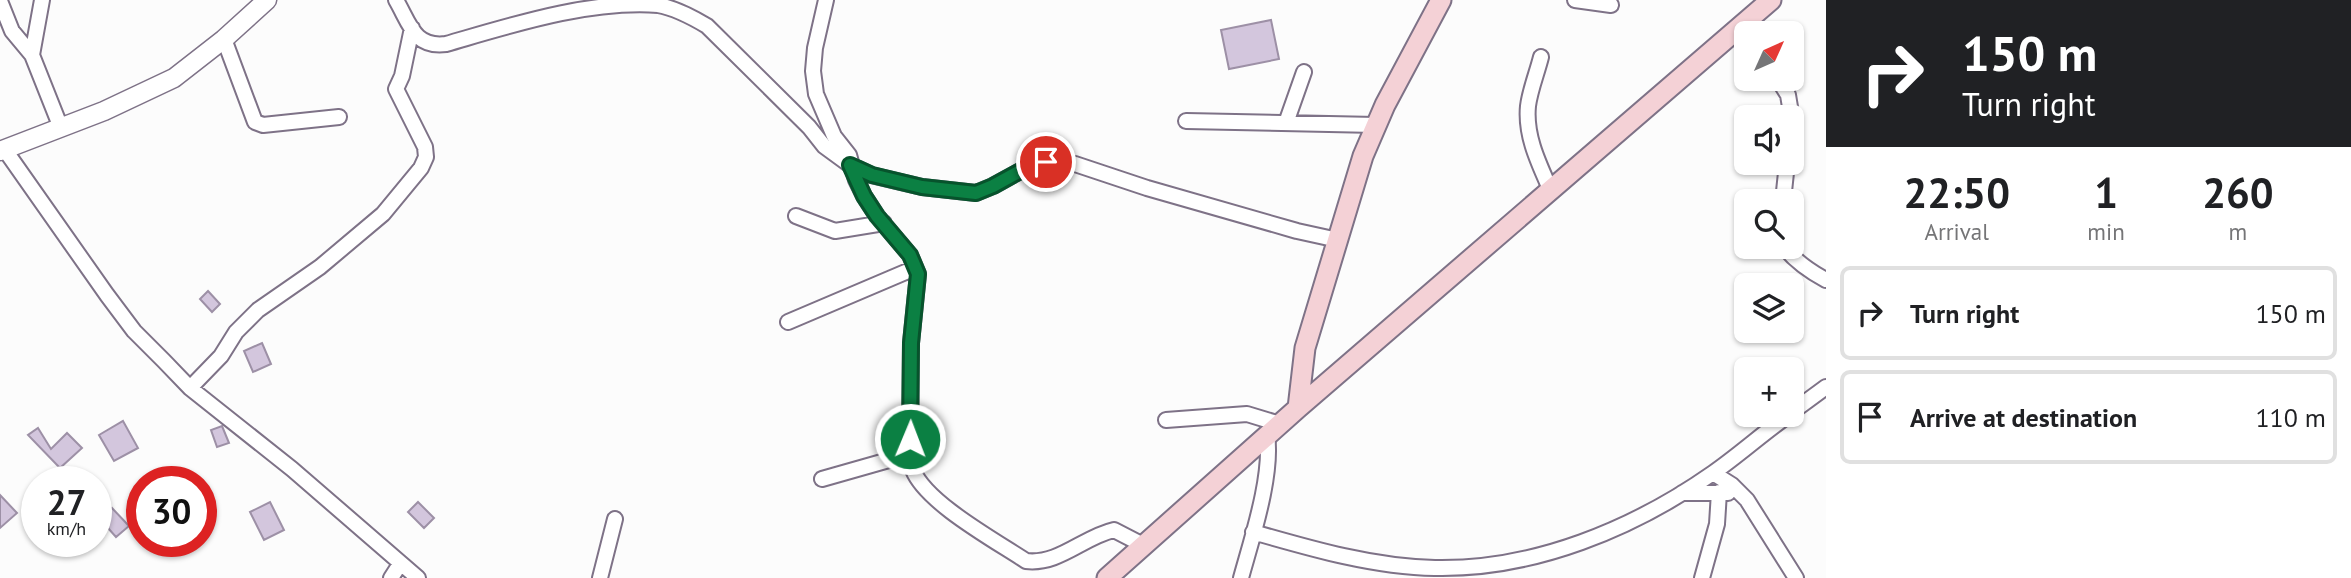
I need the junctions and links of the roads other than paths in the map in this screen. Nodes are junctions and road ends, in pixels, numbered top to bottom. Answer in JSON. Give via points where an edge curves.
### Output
{"nodes":[{"id":1,"x":42,"y":0,"type":"edge"},
{"id":2,"x":267,"y":0,"type":"edge"},
{"id":3,"x":396,"y":0,"type":"edge"},
{"id":4,"x":826,"y":0,"type":"edge"},
{"id":5,"x":1441,"y":0,"type":"edge"},
{"id":6,"x":1575,"y":0,"type":"edge"},
{"id":7,"x":1771,"y":0,"type":"edge"},
{"id":8,"x":0,"y":1,"type":"edge"},
{"id":9,"x":1611,"y":5,"type":"dead end"},
{"id":10,"x":1754,"y":21,"type":"edge"},
{"id":11,"x":412,"y":28,"type":"junction"},
{"id":12,"x":224,"y":39,"type":"junction"},
{"id":13,"x":1734,"y":44,"type":"edge"},
{"id":14,"x":32,"y":55,"type":"junction"},
{"id":15,"x":1541,"y":57,"type":"dead end"},
{"id":16,"x":1304,"y":72,"type":"dead end"},
{"id":17,"x":339,"y":117,"type":"dead end"},
{"id":18,"x":1186,"y":121,"type":"dead end"},
{"id":19,"x":1286,"y":123,"type":"junction"},
{"id":20,"x":1376,"y":125,"type":"junction"},
{"id":21,"x":61,"y":128,"type":"junction"},
{"id":22,"x":3,"y":150,"type":"edge"},
{"id":23,"x":850,"y":165,"type":"junction"},
{"id":24,"x":1551,"y":191,"type":"junction"},
{"id":25,"x":796,"y":216,"type":"dead end"},
{"id":26,"x":884,"y":223,"type":"junction"},
{"id":27,"x":1338,"y":240,"type":"junction"},
{"id":28,"x":1793,"y":259,"type":"edge"},
{"id":29,"x":915,"y":268,"type":"junction"},
{"id":30,"x":1826,"y":280,"type":"edge"},
{"id":31,"x":788,"y":321,"type":"dead end"},
{"id":32,"x":1826,"y":387,"type":"edge"},
{"id":33,"x":190,"y":388,"type":"junction"},
{"id":34,"x":1804,"y":404,"type":"edge"},
{"id":35,"x":1298,"y":408,"type":"junction"},
{"id":36,"x":1166,"y":420,"type":"dead end"},
{"id":37,"x":1773,"y":427,"type":"edge"},
{"id":38,"x":1274,"y":429,"type":"junction"},
{"id":39,"x":910,"y":454,"type":"junction"},
{"id":40,"x":1713,"y":473,"type":"junction"},
{"id":41,"x":822,"y":479,"type":"dead end"},
{"id":42,"x":1719,"y":492,"type":"junction"},
{"id":43,"x":1681,"y":493,"type":"junction"},
{"id":44,"x":1747,"y":500,"type":"junction"},
{"id":45,"x":615,"y":519,"type":"dead end"},
{"id":46,"x":1253,"y":532,"type":"junction"},
{"id":47,"x":1145,"y":546,"type":"junction"},
{"id":48,"x":400,"y":564,"type":"junction"},
{"id":49,"x":391,"y":578,"type":"edge"},
{"id":50,"x":418,"y":578,"type":"edge"},
{"id":51,"x":600,"y":578,"type":"edge"},
{"id":52,"x":1107,"y":578,"type":"edge"},
{"id":53,"x":1241,"y":578,"type":"edge"},
{"id":54,"x":1702,"y":578,"type":"edge"},
{"id":55,"x":1796,"y":578,"type":"edge"}],
"edges":[{"from":1,"to":14,"type":"street"},
{"from":2,"to":12,"type":"street"},
{"from":3,"to":11,"type":"street"},
{"from":4,"to":23,"type":"street","via":[[815,48],[816,93]]},
{"from":5,"to":20,"type":"main road"},
{"from":6,"to":9,"type":"street"},
{"from":7,"to":10,"type":"main road"},
{"from":8,"to":14,"type":"street","via":[[12,31]]},
{"from":11,"to":23,"type":"street","via":[[431,46],[554,12],[623,2],[659,5],[707,26],[824,146]]},
{"from":11,"to":33,"type":"street","via":[[396,89],[425,147],[421,168],[383,214],[320,267],[258,310]]},
{"from":12,"to":17,"type":"street","via":[[256,122]]},
{"from":12,"to":21,"type":"street","via":[[174,78]]},
{"from":13,"to":24,"type":"main road"},
{"from":14,"to":21,"type":"street"},
{"from":15,"to":24,"type":"street","via":[[1527,120],[1534,153]]},
{"from":16,"to":19,"type":"street"},
{"from":18,"to":19,"type":"street"},
{"from":19,"to":20,"type":"street"},
{"from":20,"to":27,"type":"main road"},
{"from":21,"to":22,"type":"street"},
{"from":22,"to":33,"type":"street","via":[[134,331]]},
{"from":23,"to":26,"type":"street","via":[[864,196]]},
{"from":23,"to":27,"type":"street","via":[[922,187],[976,193],[1033,164],[1075,164]]},
{"from":24,"to":35,"type":"main road"},
{"from":25,"to":26,"type":"street","via":[[835,232]]},
{"from":26,"to":29,"type":"street"},
{"from":27,"to":35,"type":"main road","via":[[1305,348]]},
{"from":28,"to":30,"type":"street"},
{"from":29,"to":31,"type":"street"},
{"from":29,"to":39,"type":"street"},
{"from":32,"to":34,"type":"street"},
{"from":33,"to":48,"type":"street"},
{"from":35,"to":38,"type":"main road"},
{"from":36,"to":38,"type":"street","via":[[1247,414]]},
{"from":37,"to":40,"type":"street"},
{"from":38,"to":46,"type":"street"},
{"from":38,"to":47,"type":"main road"},
{"from":39,"to":41,"type":"street"},
{"from":39,"to":47,"type":"street","via":[[917,477],[937,501],[1026,561],[1057,557],[1114,530]]},
{"from":40,"to":43,"type":"street"},
{"from":40,"to":44,"type":"street"},
{"from":42,"to":43,"type":"street"},
{"from":42,"to":44,"type":"street"},
{"from":42,"to":54,"type":"street","via":[[1717,524]]},
{"from":43,"to":46,"type":"street","via":[[1610,531],[1567,547],[1465,568],[1432,568],[1322,552]]},
{"from":44,"to":55,"type":"street"},
{"from":45,"to":51,"type":"street"},
{"from":46,"to":53,"type":"street"},
{"from":47,"to":52,"type":"main road"},
{"from":48,"to":49,"type":"street"},
{"from":48,"to":50,"type":"street"}]}
